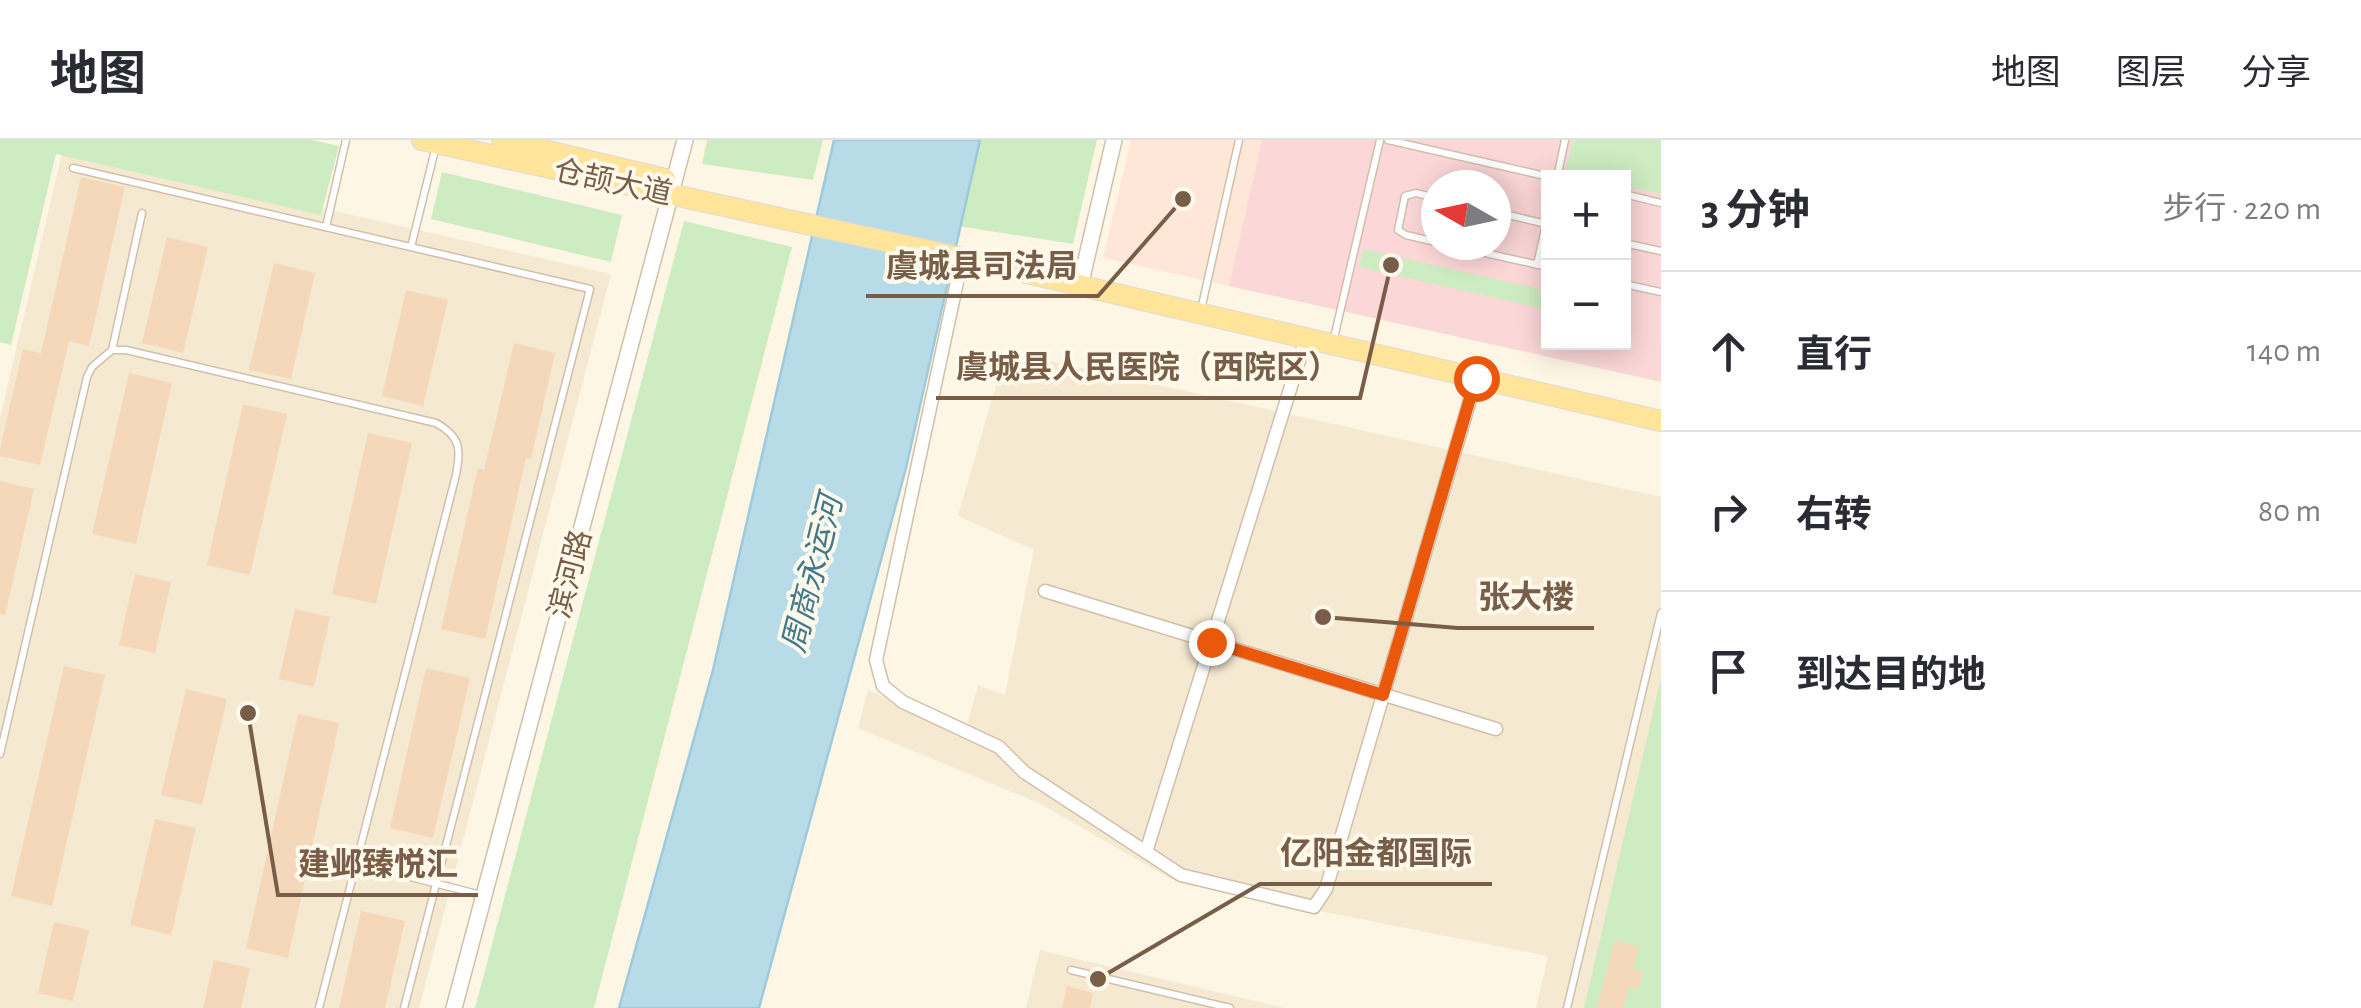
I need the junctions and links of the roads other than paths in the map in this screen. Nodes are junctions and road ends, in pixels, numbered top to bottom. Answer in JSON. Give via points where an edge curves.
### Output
{"nodes":[{"id":1,"x":346,"y":140,"type":"edge"},
{"id":2,"x":502,"y":140,"type":"edge"},
{"id":3,"x":686,"y":140,"type":"edge"},
{"id":4,"x":1114,"y":140,"type":"edge"},
{"id":5,"x":1239,"y":140,"type":"edge"},
{"id":6,"x":1380,"y":140,"type":"edge"},
{"id":7,"x":1388,"y":140,"type":"edge"},
{"id":8,"x":1565,"y":140,"type":"edge"},
{"id":9,"x":432,"y":141,"type":"edge"},
{"id":10,"x":73,"y":168,"type":"dead end"},
{"id":11,"x":1558,"y":170,"type":"edge"},
{"id":12,"x":1541,"y":175,"type":"edge"},
{"id":13,"x":673,"y":188,"type":"junction"},
{"id":14,"x":1421,"y":194,"type":"edge"},
{"id":15,"x":1631,"y":196,"type":"edge"},
{"id":16,"x":1661,"y":202,"type":"edge"},
{"id":17,"x":142,"y":212,"type":"dead end"},
{"id":18,"x":1511,"y":216,"type":"edge"},
{"id":19,"x":1541,"y":223,"type":"edge"},
{"id":20,"x":326,"y":227,"type":"junction"},
{"id":21,"x":1421,"y":238,"type":"edge"},
{"id":22,"x":1631,"y":244,"type":"edge"},
{"id":23,"x":411,"y":247,"type":"junction"},
{"id":24,"x":1661,"y":251,"type":"edge"},
{"id":25,"x":1541,"y":252,"type":"edge"},
{"id":26,"x":958,"y":253,"type":"junction"},
{"id":27,"x":1511,"y":258,"type":"edge"},
{"id":28,"x":1538,"y":265,"type":"junction"},
{"id":29,"x":1541,"y":266,"type":"edge"},
{"id":30,"x":1081,"y":281,"type":"junction"},
{"id":31,"x":1631,"y":286,"type":"edge"},
{"id":32,"x":1661,"y":292,"type":"edge"},
{"id":33,"x":1202,"y":308,"type":"junction"},
{"id":34,"x":1306,"y":338,"type":"junction"},
{"id":35,"x":1334,"y":339,"type":"junction"},
{"id":36,"x":112,"y":350,"type":"junction"},
{"id":37,"x":1478,"y":372,"type":"junction"},
{"id":38,"x":1661,"y":407,"type":"edge"},
{"id":39,"x":1661,"y":421,"type":"edge"},
{"id":40,"x":1044,"y":591,"type":"dead end"},
{"id":41,"x":1661,"y":613,"type":"edge"},
{"id":42,"x":1211,"y":642,"type":"junction"},
{"id":43,"x":1383,"y":695,"type":"junction"},
{"id":44,"x":1496,"y":730,"type":"dead end"},
{"id":45,"x":0,"y":754,"type":"edge"},
{"id":46,"x":1146,"y":852,"type":"junction"},
{"id":47,"x":356,"y":863,"type":"junction"},
{"id":48,"x":436,"y":884,"type":"junction"},
{"id":49,"x":484,"y":896,"type":"junction"},
{"id":50,"x":1071,"y":970,"type":"dead end"},
{"id":51,"x":319,"y":1008,"type":"edge"},
{"id":52,"x":404,"y":1008,"type":"edge"},
{"id":53,"x":454,"y":1008,"type":"edge"},
{"id":54,"x":1230,"y":1008,"type":"edge"},
{"id":55,"x":1567,"y":1008,"type":"edge"}],
"edges":[{"from":1,"to":20,"type":"lane"},
{"from":2,"to":13,"type":"main road","name":"仓颉大道"},
{"from":3,"to":13,"type":"street","name":"滨河路"},
{"from":4,"to":30,"type":"street"},
{"from":5,"to":33,"type":"lane"},
{"from":6,"to":35,"type":"lane"},
{"from":7,"to":12,"type":"lane"},
{"from":8,"to":11,"type":"lane"},
{"from":9,"to":13,"type":"main road","name":"仓颉大道"},
{"from":9,"to":23,"type":"lane"},
{"from":10,"to":20,"type":"lane"},
{"from":13,"to":26,"type":"main road","name":"仓颉大道"},
{"from":13,"to":49,"type":"street","name":"滨河路"},
{"from":14,"to":21,"type":"lane","via":[[1405,196],[1398,230]]},
{"from":15,"to":16,"type":"lane"},
{"from":17,"to":36,"type":"lane"},
{"from":18,"to":19,"type":"lane"},
{"from":20,"to":23,"type":"lane"},
{"from":22,"to":24,"type":"lane"},
{"from":23,"to":48,"type":"lane","via":[[590,289]]},
{"from":25,"to":28,"type":"lane"},
{"from":26,"to":30,"type":"main road"},
{"from":26,"to":46,"type":"street","via":[[958,282],[876,660],[883,686],[1000,747],[1024,772]]},
{"from":27,"to":28,"type":"lane"},
{"from":28,"to":29,"type":"lane"},
{"from":30,"to":33,"type":"main road"},
{"from":31,"to":32,"type":"lane"},
{"from":33,"to":34,"type":"main road"},
{"from":33,"to":35,"type":"main road"},
{"from":34,"to":35,"type":"main road"},
{"from":34,"to":42,"type":"street"},
{"from":35,"to":37,"type":"main road"},
{"from":36,"to":45,"type":"lane","via":[[87,377]]},
{"from":36,"to":47,"type":"lane","via":[[436,423],[457,441],[456,476]]},
{"from":37,"to":38,"type":"main road"},
{"from":37,"to":39,"type":"main road"},
{"from":37,"to":43,"type":"street"},
{"from":40,"to":42,"type":"street"},
{"from":41,"to":55,"type":"lane"},
{"from":42,"to":43,"type":"street"},
{"from":42,"to":46,"type":"street"},
{"from":43,"to":44,"type":"street"},
{"from":43,"to":46,"type":"street","via":[[1326,890],[1314,906],[1181,876]]},
{"from":47,"to":48,"type":"lane"},
{"from":47,"to":51,"type":"lane"},
{"from":48,"to":49,"type":"lane"},
{"from":48,"to":52,"type":"lane"},
{"from":49,"to":53,"type":"street","name":"滨河路"},
{"from":50,"to":54,"type":"lane"}]}
